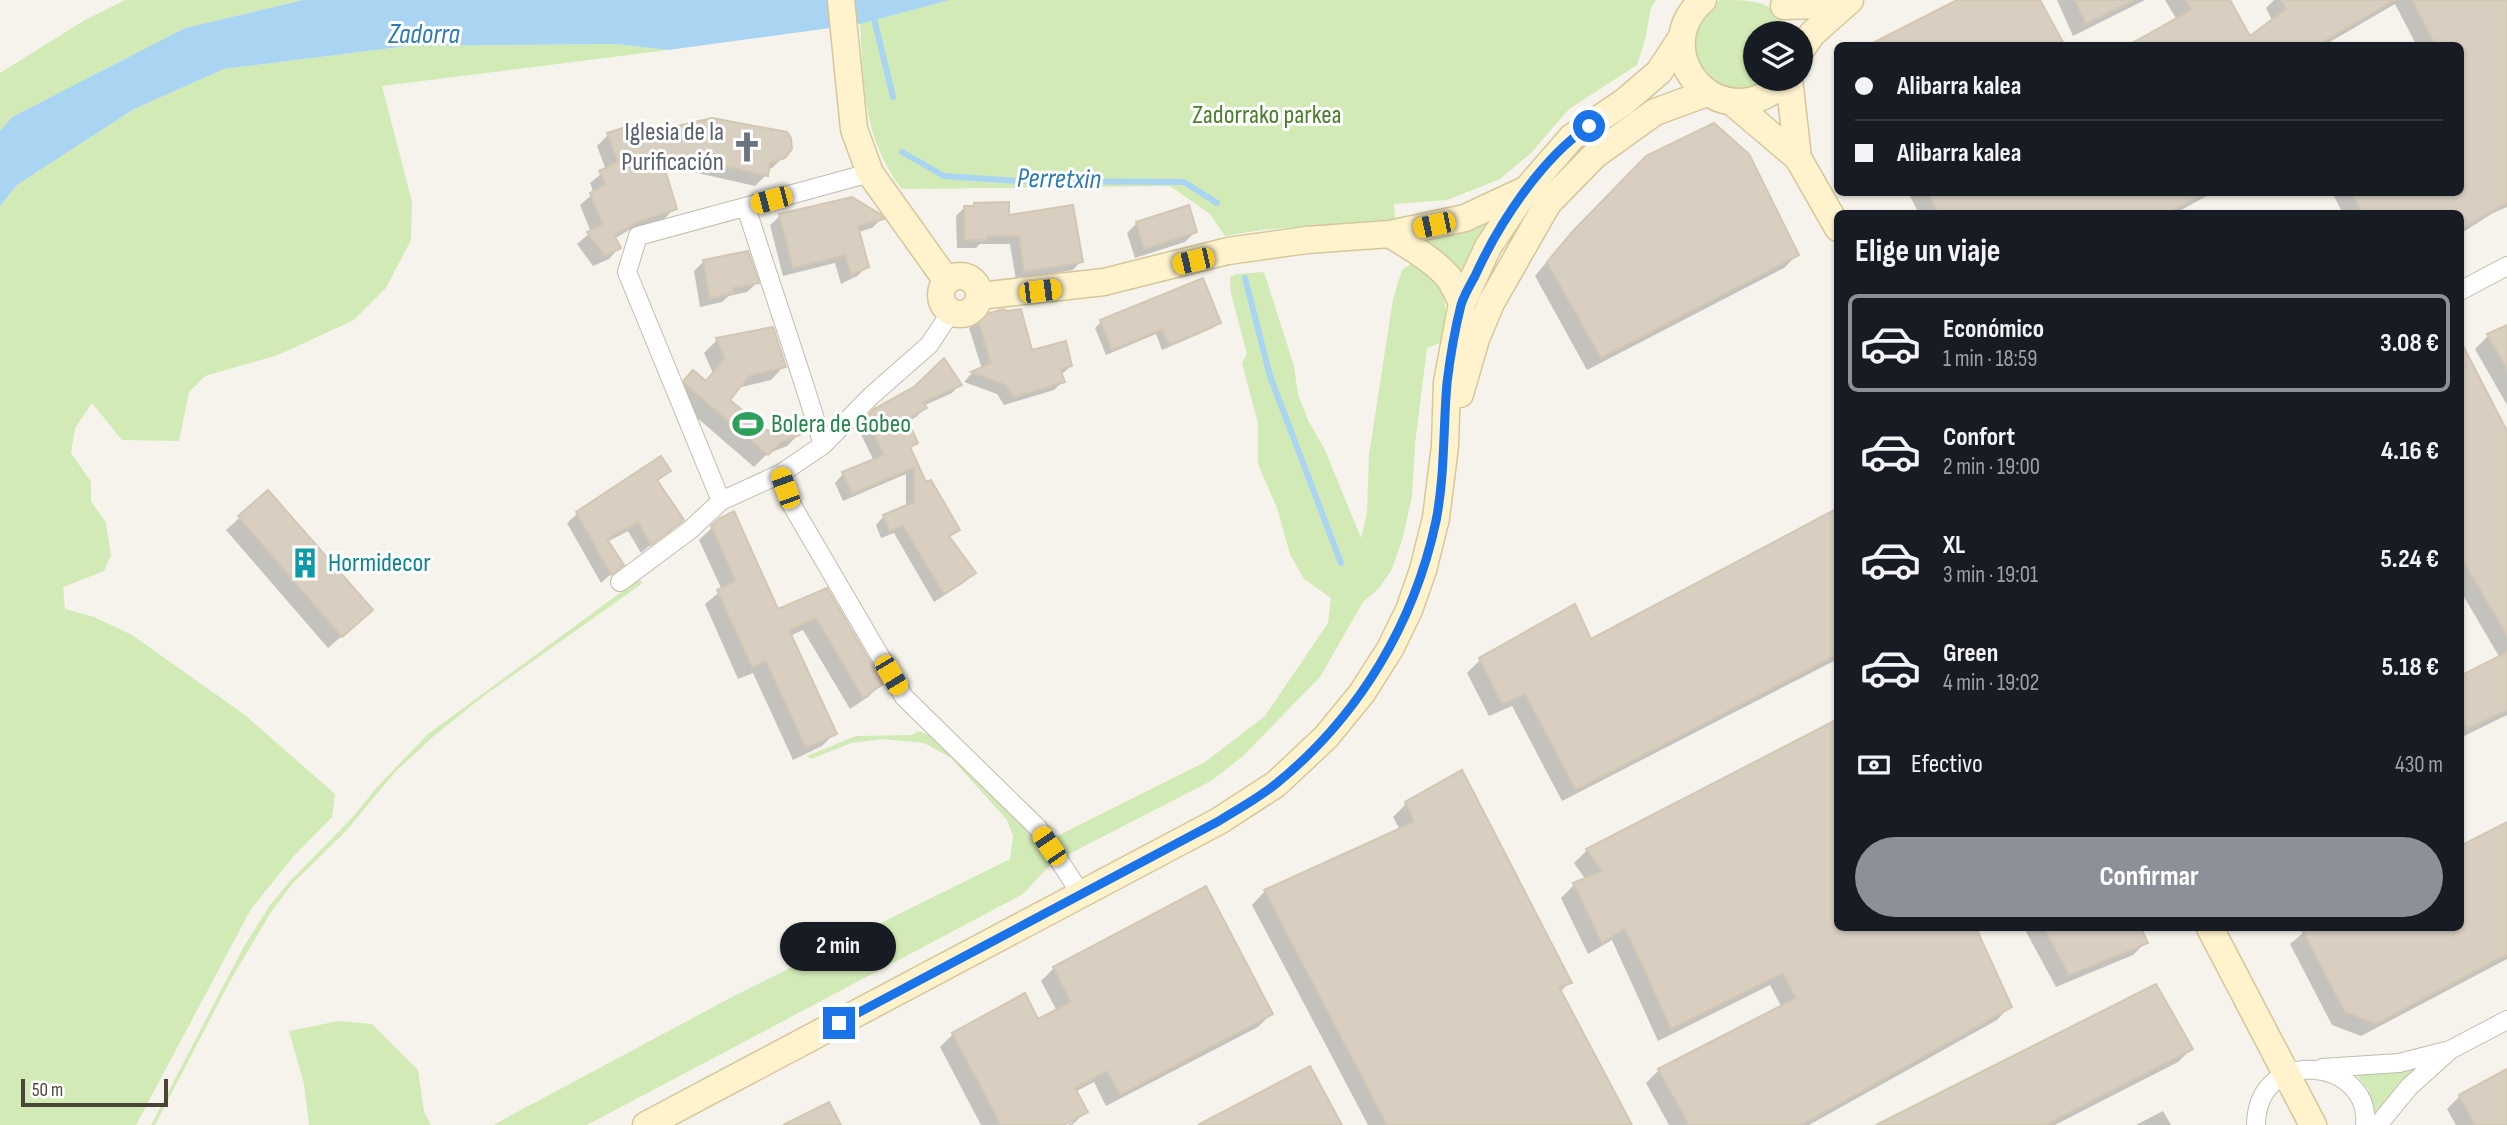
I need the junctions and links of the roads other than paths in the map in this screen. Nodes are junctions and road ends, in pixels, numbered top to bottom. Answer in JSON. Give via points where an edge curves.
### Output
{"nodes":[{"id":1,"x":841,"y":0,"type":"edge"},
{"id":2,"x":1703,"y":0,"type":"edge"},
{"id":3,"x":1835,"y":0,"type":"edge"},
{"id":4,"x":1850,"y":0,"type":"edge"},
{"id":5,"x":1781,"y":3,"type":"edge"},
{"id":6,"x":1793,"y":21,"type":"edge"},
{"id":7,"x":1813,"y":33,"type":"edge"},
{"id":8,"x":1682,"y":37,"type":"junction"},
{"id":9,"x":1775,"y":91,"type":"edge"},
{"id":10,"x":1790,"y":91,"type":"edge"},
{"id":11,"x":1707,"y":93,"type":"junction"},
{"id":12,"x":1732,"y":102,"type":"junction"},
{"id":13,"x":1798,"y":158,"type":"junction"},
{"id":14,"x":870,"y":173,"type":"junction"},
{"id":15,"x":1526,"y":190,"type":"junction"},
{"id":16,"x":746,"y":206,"type":"junction"},
{"id":17,"x":1834,"y":221,"type":"edge"},
{"id":18,"x":1390,"y":234,"type":"junction"},
{"id":19,"x":2507,"y":266,"type":"edge"},
{"id":20,"x":947,"y":281,"type":"junction"},
{"id":21,"x":2464,"y":288,"type":"edge"},
{"id":22,"x":980,"y":296,"type":"junction"},
{"id":23,"x":1462,"y":303,"type":"junction"},
{"id":24,"x":951,"y":312,"type":"junction"},
{"id":25,"x":824,"y":445,"type":"junction"},
{"id":26,"x":1445,"y":446,"type":"junction"},
{"id":27,"x":780,"y":474,"type":"junction"},
{"id":28,"x":721,"y":501,"type":"junction"},
{"id":29,"x":620,"y":582,"type":"dead end"},
{"id":30,"x":1081,"y":894,"type":"junction"},
{"id":31,"x":2212,"y":931,"type":"edge"},
{"id":32,"x":2507,"y":1020,"type":"edge"},
{"id":33,"x":2450,"y":1050,"type":"junction"},
{"id":34,"x":2318,"y":1069,"type":"junction"},
{"id":35,"x":2287,"y":1073,"type":"junction"},
{"id":36,"x":646,"y":1125,"type":"edge"},
{"id":37,"x":2256,"y":1125,"type":"edge"},
{"id":38,"x":2313,"y":1125,"type":"edge"},
{"id":39,"x":2365,"y":1125,"type":"edge"},
{"id":40,"x":2378,"y":1125,"type":"edge"}],
"edges":[{"from":1,"to":14,"type":"street","via":[[854,129]]},
{"from":2,"to":8,"type":"street","via":[[1686,21]]},
{"from":3,"to":5,"type":"street","via":[[1824,5]]},
{"from":4,"to":7,"type":"street"},
{"from":5,"to":6,"type":"street"},
{"from":8,"to":11,"type":"street","via":[[1683,58],[1692,78]]},
{"from":8,"to":15,"type":"street","via":[[1659,72],[1572,137]]},
{"from":9,"to":12,"type":"street","via":[[1754,102]]},
{"from":10,"to":13,"type":"street"},
{"from":11,"to":12,"type":"street"},
{"from":11,"to":26,"type":"street","via":[[1655,112],[1595,155],[1548,203],[1490,303]]},
{"from":12,"to":13,"type":"street"},
{"from":13,"to":17,"type":"street"},
{"from":14,"to":16,"type":"street"},
{"from":14,"to":20,"type":"street"},
{"from":15,"to":18,"type":"street","via":[[1465,218]]},
{"from":15,"to":23,"type":"street","via":[[1488,247]]},
{"from":16,"to":25,"type":"street"},
{"from":16,"to":28,"type":"street","via":[[638,236],[627,272]]},
{"from":18,"to":22,"type":"street","via":[[1228,251],[1104,282]]},
{"from":18,"to":23,"type":"street","via":[[1450,279]]},
{"from":19,"to":21,"type":"street"},
{"from":20,"to":22,"type":"street","via":[[957,275],[969,277]]},
{"from":20,"to":24,"type":"street","via":[[941,298]]},
{"from":22,"to":24,"type":"street","via":[[975,308],[964,314]]},
{"from":23,"to":26,"type":"street","via":[[1447,382]]},
{"from":24,"to":25,"type":"street","via":[[929,345]]},
{"from":25,"to":27,"type":"street"},
{"from":26,"to":30,"type":"street","via":[[1436,518],[1423,570],[1395,640],[1362,693],[1326,737],[1276,784],[1219,821]]},
{"from":27,"to":28,"type":"street"},
{"from":27,"to":30,"type":"street","via":[[790,502],[904,696],[1038,828]]},
{"from":28,"to":29,"type":"street"},
{"from":30,"to":36,"type":"street"},
{"from":31,"to":35,"type":"street"},
{"from":32,"to":33,"type":"street"},
{"from":33,"to":34,"type":"street","via":[[2399,1063]]},
{"from":33,"to":40,"type":"street","via":[[2409,1087]]},
{"from":34,"to":35,"type":"street"},
{"from":34,"to":39,"type":"street","via":[[2351,1086],[2361,1102]]},
{"from":35,"to":37,"type":"street","via":[[2270,1085],[2261,1099]]},
{"from":35,"to":38,"type":"street"}]}
